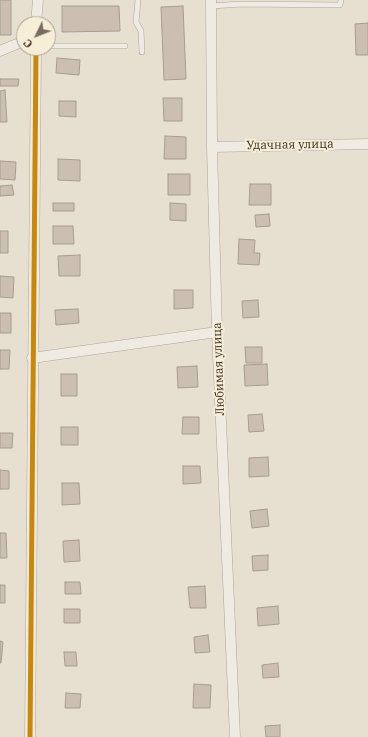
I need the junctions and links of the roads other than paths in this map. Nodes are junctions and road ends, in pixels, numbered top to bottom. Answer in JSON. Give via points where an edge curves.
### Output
{"nodes":[{"id":1,"x":38,"y":0,"type":"edge"},
{"id":2,"x":138,"y":0,"type":"edge"},
{"id":3,"x":341,"y":0,"type":"edge"},
{"id":4,"x":211,"y":3,"type":"edge"},
{"id":5,"x":37,"y":16,"type":"edge"},
{"id":6,"x":16,"y":44,"type":"edge"},
{"id":7,"x":56,"y":46,"type":"edge"},
{"id":8,"x":125,"y":46,"type":"dead end"},
{"id":9,"x":0,"y":51,"type":"edge"},
{"id":10,"x":142,"y":52,"type":"dead end"},
{"id":11,"x":36,"y":56,"type":"edge"},
{"id":12,"x":368,"y":144,"type":"edge"},
{"id":13,"x":212,"y":146,"type":"junction"},
{"id":14,"x":217,"y":332,"type":"junction"},
{"id":15,"x":32,"y":358,"type":"junction"},
{"id":16,"x":30,"y":737,"type":"edge"},
{"id":17,"x":235,"y":737,"type":"edge"}],
"edges":[{"from":1,"to":5,"type":"street"},
{"from":2,"to":10,"type":"lane","via":[[136,22],[141,30]]},
{"from":3,"to":4,"type":"lane","via":[[340,5]]},
{"from":4,"to":13,"type":"street","name":"Любимая улица"},
{"from":6,"to":9,"type":"street"},
{"from":7,"to":8,"type":"lane"},
{"from":11,"to":15,"type":"street"},
{"from":12,"to":13,"type":"street","name":"Удачная улица"},
{"from":13,"to":14,"type":"street","name":"Любимая улица"},
{"from":14,"to":15,"type":"street"},
{"from":14,"to":17,"type":"street","name":"Любимая улица"},
{"from":15,"to":16,"type":"street"}]}
